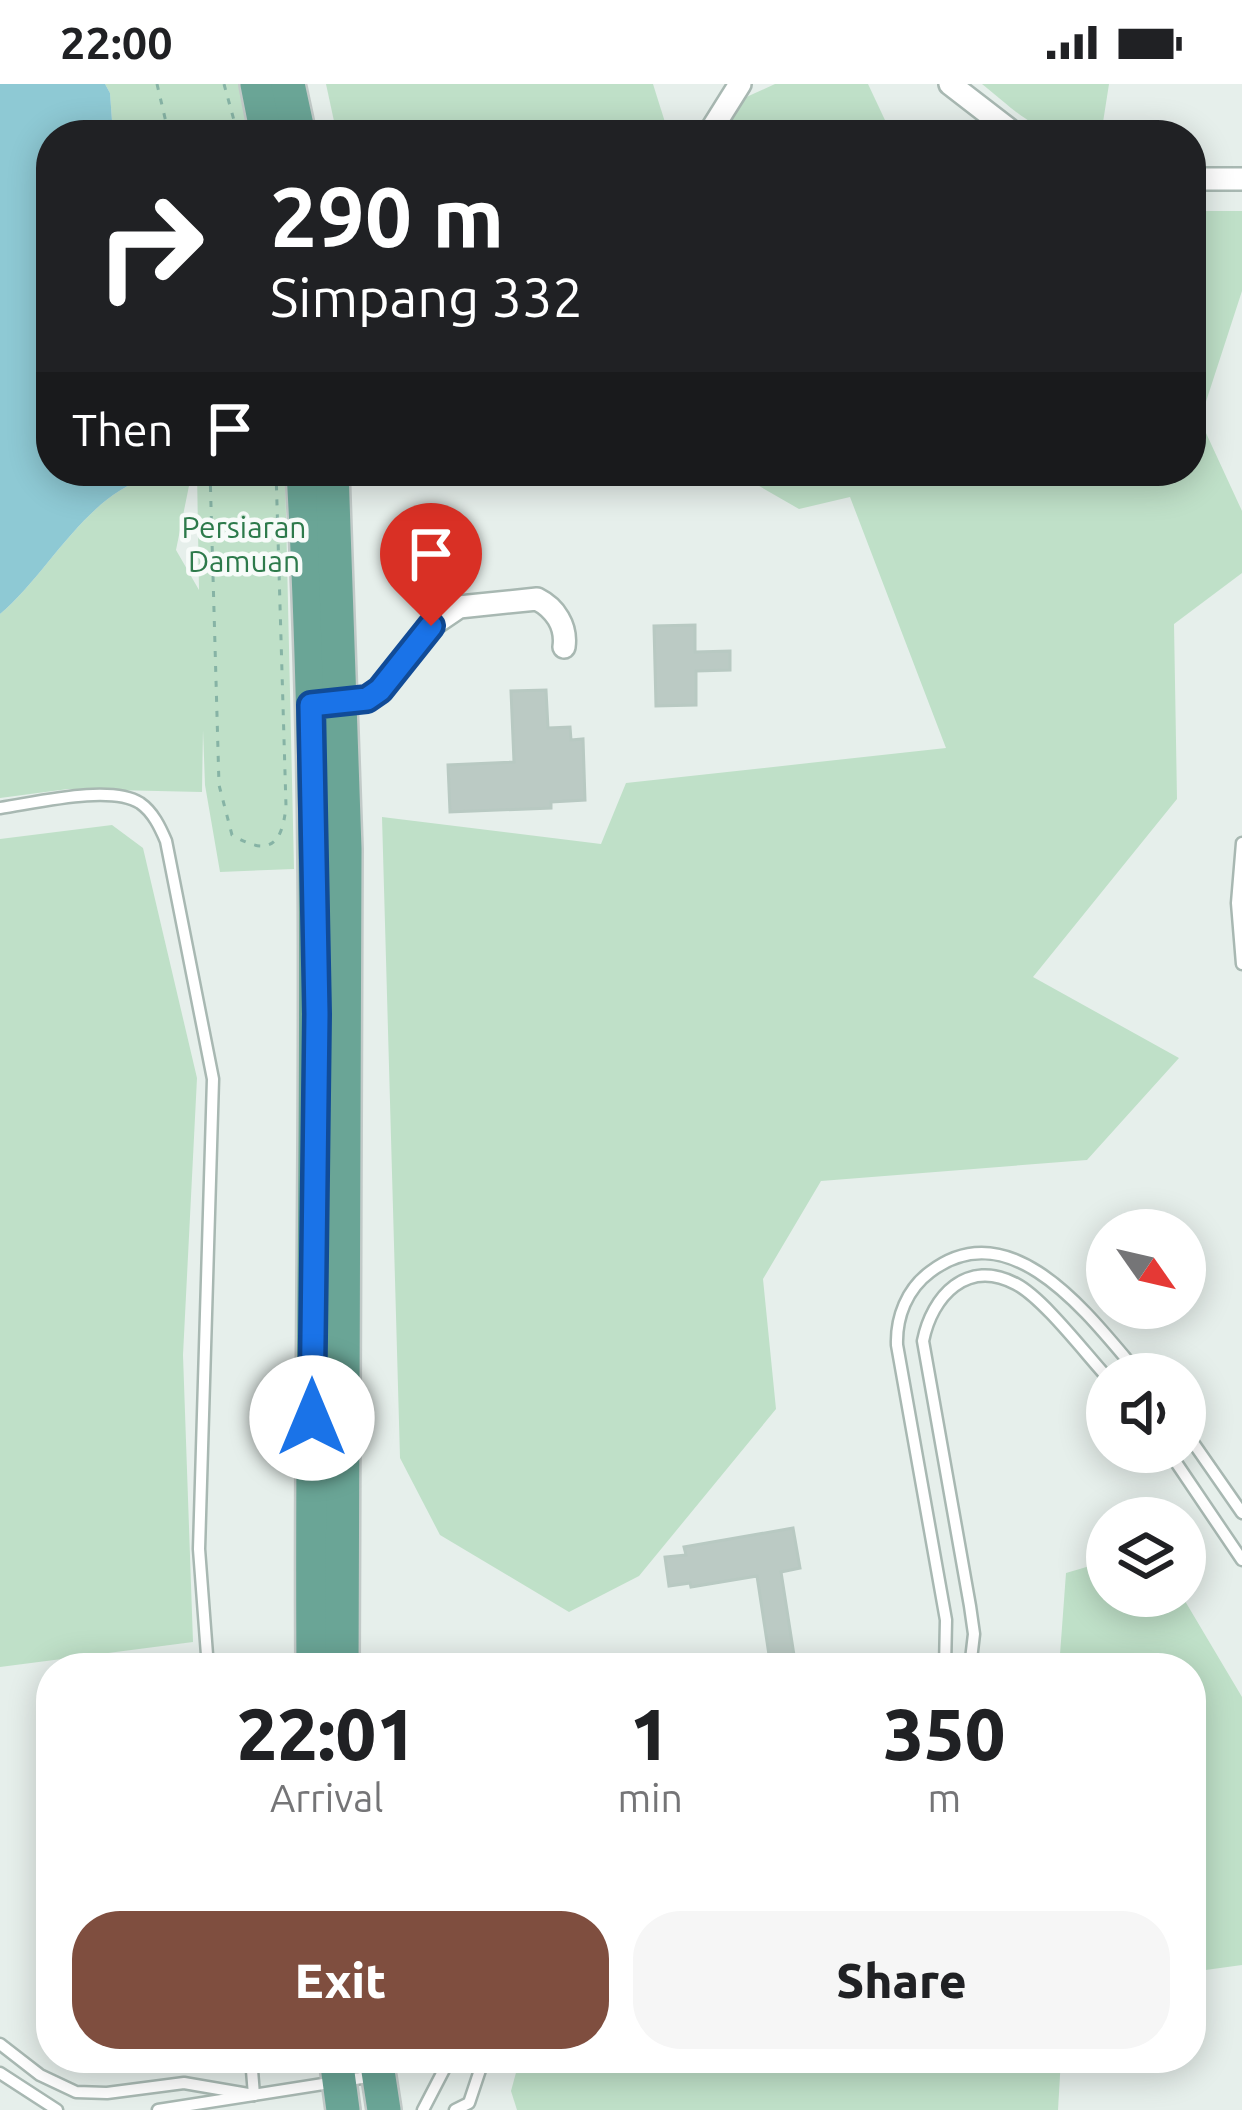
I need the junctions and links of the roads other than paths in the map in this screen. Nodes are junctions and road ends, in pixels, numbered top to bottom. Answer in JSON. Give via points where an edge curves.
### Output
{"nodes":[{"id":1,"x":257,"y":84,"type":"edge"},
{"id":2,"x":289,"y":84,"type":"edge"},
{"id":3,"x":740,"y":84,"type":"edge"},
{"id":4,"x":950,"y":84,"type":"edge"},
{"id":5,"x":264,"y":120,"type":"edge"},
{"id":6,"x":295,"y":120,"type":"edge"},
{"id":7,"x":717,"y":120,"type":"edge"},
{"id":8,"x":997,"y":120,"type":"edge"},
{"id":9,"x":1206,"y":179,"type":"edge"},
{"id":10,"x":1242,"y":179,"type":"edge"},
{"id":11,"x":305,"y":486,"type":"edge"},
{"id":12,"x":332,"y":486,"type":"edge"},
{"id":13,"x":564,"y":647,"type":"dead end"},
{"id":14,"x":327,"y":704,"type":"junction"},
{"id":15,"x":0,"y":808,"type":"edge"},
{"id":16,"x":1242,"y":843,"type":"edge"},
{"id":17,"x":1242,"y":964,"type":"edge"},
{"id":18,"x":1119,"y":1353,"type":"edge"},
{"id":19,"x":1086,"y":1356,"type":"edge"},
{"id":20,"x":1206,"y":1461,"type":"edge"},
{"id":21,"x":1183,"y":1473,"type":"edge"},
{"id":22,"x":1242,"y":1513,"type":"edge"},
{"id":23,"x":1242,"y":1559,"type":"edge"},
{"id":24,"x":207,"y":1653,"type":"edge"},
{"id":25,"x":313,"y":1653,"type":"edge"},
{"id":26,"x":342,"y":1653,"type":"edge"},
{"id":27,"x":945,"y":1653,"type":"edge"},
{"id":28,"x":972,"y":1653,"type":"edge"},
{"id":29,"x":0,"y":2044,"type":"edge"},
{"id":30,"x":36,"y":2072,"type":"edge"},
{"id":31,"x":0,"y":2073,"type":"edge"},
{"id":32,"x":37,"y":2073,"type":"edge"},
{"id":33,"x":252,"y":2073,"type":"edge"},
{"id":34,"x":378,"y":2073,"type":"edge"},
{"id":35,"x":442,"y":2073,"type":"edge"},
{"id":36,"x":479,"y":2073,"type":"edge"},
{"id":37,"x":184,"y":2083,"type":"junction"},
{"id":38,"x":340,"y":2083,"type":"edge"},
{"id":39,"x":254,"y":2095,"type":"junction"},
{"id":40,"x":187,"y":2108,"type":"edge"},
{"id":41,"x":57,"y":2110,"type":"edge"},
{"id":42,"x":158,"y":2110,"type":"edge"},
{"id":43,"x":384,"y":2110,"type":"edge"},
{"id":44,"x":423,"y":2110,"type":"edge"},
{"id":45,"x":455,"y":2110,"type":"edge"}],
"edges":[{"from":1,"to":5,"type":"main road"},
{"from":2,"to":6,"type":"main road"},
{"from":3,"to":7,"type":"street"},
{"from":4,"to":8,"type":"street"},
{"from":9,"to":10,"type":"street"},
{"from":11,"to":14,"type":"main road"},
{"from":12,"to":14,"type":"main road"},
{"from":13,"to":14,"type":"street","via":[[556,613],[537,599],[459,607],[431,626],[380,690]]},
{"from":14,"to":25,"type":"main road","via":[[311,1305]]},
{"from":14,"to":26,"type":"main road"},
{"from":15,"to":24,"type":"lane","via":[[119,794],[141,803],[166,842],[213,1079],[199,1549]]},
{"from":16,"to":17,"type":"lane"},
{"from":18,"to":27,"type":"lane","via":[[1052,1281],[1013,1258],[967,1255],[914,1289],[896,1326],[897,1345]]},
{"from":19,"to":28,"type":"lane","via":[[1016,1284],[963,1281],[931,1311],[923,1342]]},
{"from":20,"to":22,"type":"lane"},
{"from":21,"to":23,"type":"lane"},
{"from":29,"to":30,"type":"lane"},
{"from":31,"to":41,"type":"lane"},
{"from":32,"to":37,"type":"lane","via":[[76,2092]]},
{"from":33,"to":39,"type":"lane"},
{"from":34,"to":43,"type":"main road"},
{"from":35,"to":44,"type":"lane"},
{"from":36,"to":45,"type":"lane","via":[[469,2103]]},
{"from":37,"to":39,"type":"lane"},
{"from":37,"to":40,"type":"lane"},
{"from":38,"to":39,"type":"lane"},
{"from":39,"to":40,"type":"lane"},
{"from":40,"to":42,"type":"lane"}]}
